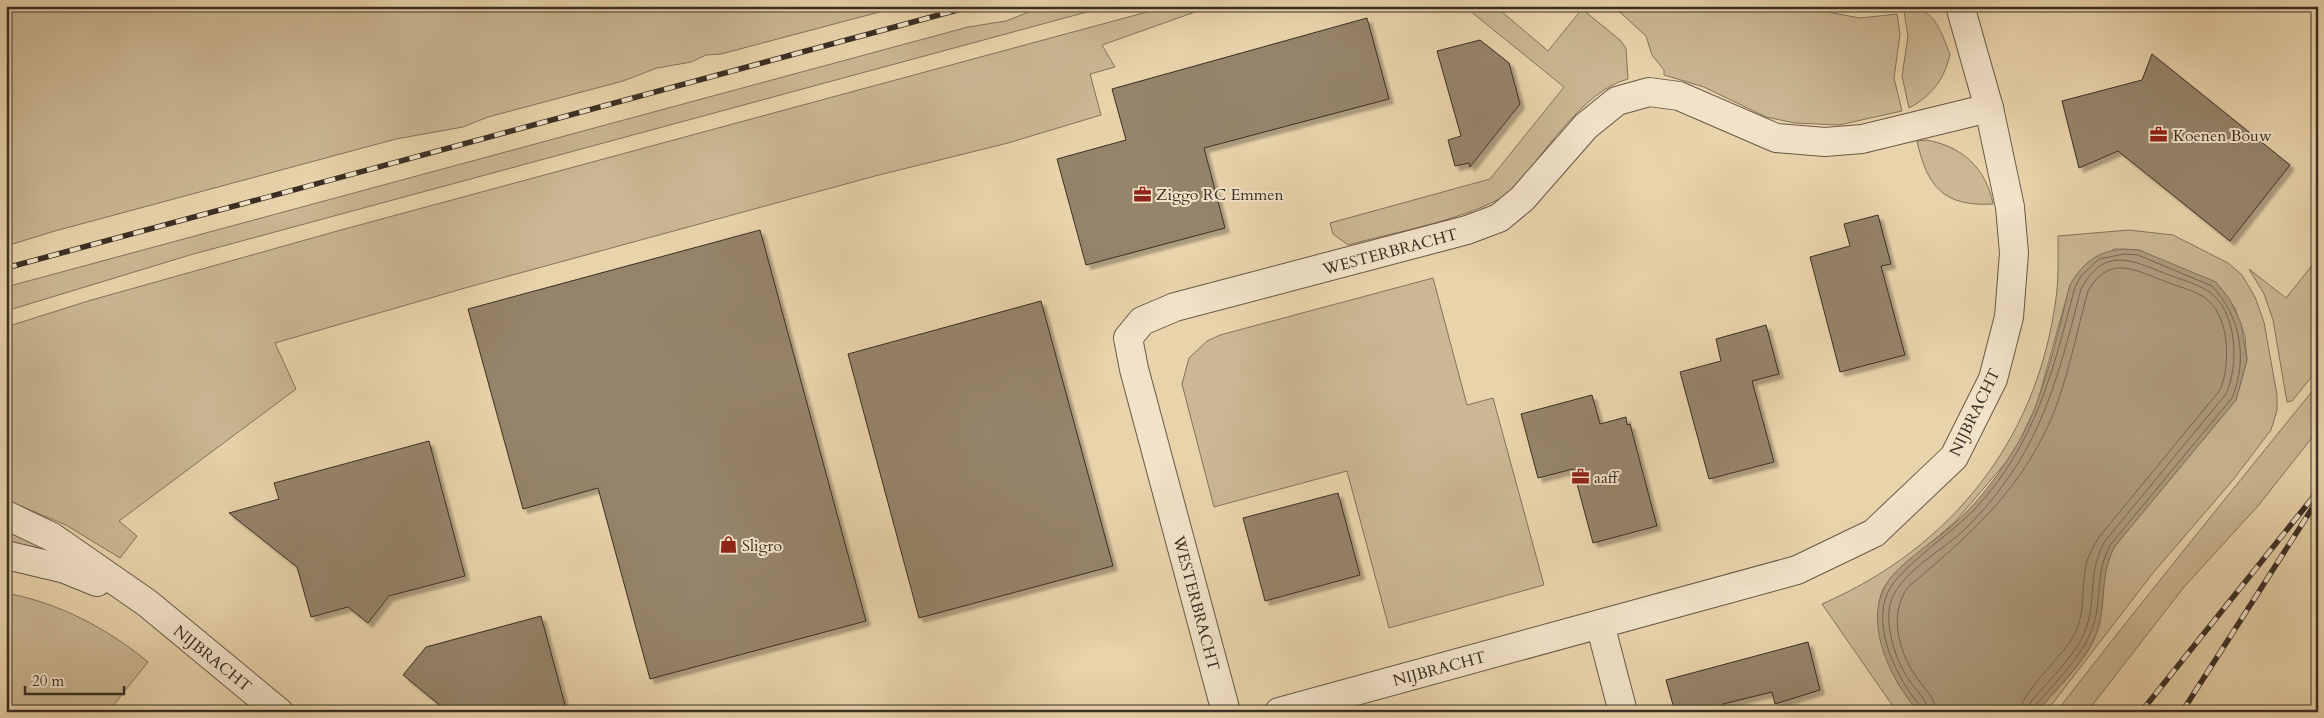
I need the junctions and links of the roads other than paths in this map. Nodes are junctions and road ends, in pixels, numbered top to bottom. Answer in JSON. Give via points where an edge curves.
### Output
{"nodes":[{"id":1,"x":1960,"y":6,"type":"edge"},
{"id":2,"x":1989,"y":108,"type":"junction"},
{"id":3,"x":6,"y":515,"type":"edge"},
{"id":4,"x":6,"y":555,"type":"edge"},
{"id":5,"x":147,"y":603,"type":"junction"},
{"id":6,"x":1600,"y":624,"type":"junction"},
{"id":7,"x":279,"y":712,"type":"edge"},
{"id":8,"x":1226,"y":712,"type":"edge"},
{"id":9,"x":1279,"y":712,"type":"edge"},
{"id":10,"x":1623,"y":712,"type":"edge"}],
"edges":[{"from":1,"to":2,"type":"street","name":"NIJBRACHT"},
{"from":2,"to":6,"type":"street","name":"NIJBRACHT","via":[[2012,226],[2014,253],[2009,317],[1994,379],[1954,457],[1874,532],[1797,570]]},
{"from":2,"to":8,"type":"street","name":"WESTERBRACHT","via":[[1862,139],[1825,142],[1776,138],[1679,96],[1648,92],[1617,101],[1586,126],[1522,199],[1499,218],[1467,230],[1175,307],[1142,321],[1128,338],[1134,369]]},
{"from":3,"to":5,"type":"street","name":"NIJBRACHT","via":[[52,537]]},
{"from":4,"to":5,"type":"street","name":"NIJBRACHT","via":[[65,569]]},
{"from":5,"to":7,"type":"street","name":"NIJBRACHT"},
{"from":6,"to":9,"type":"street","name":"NIJBRACHT"},
{"from":6,"to":10,"type":"street"}]}
